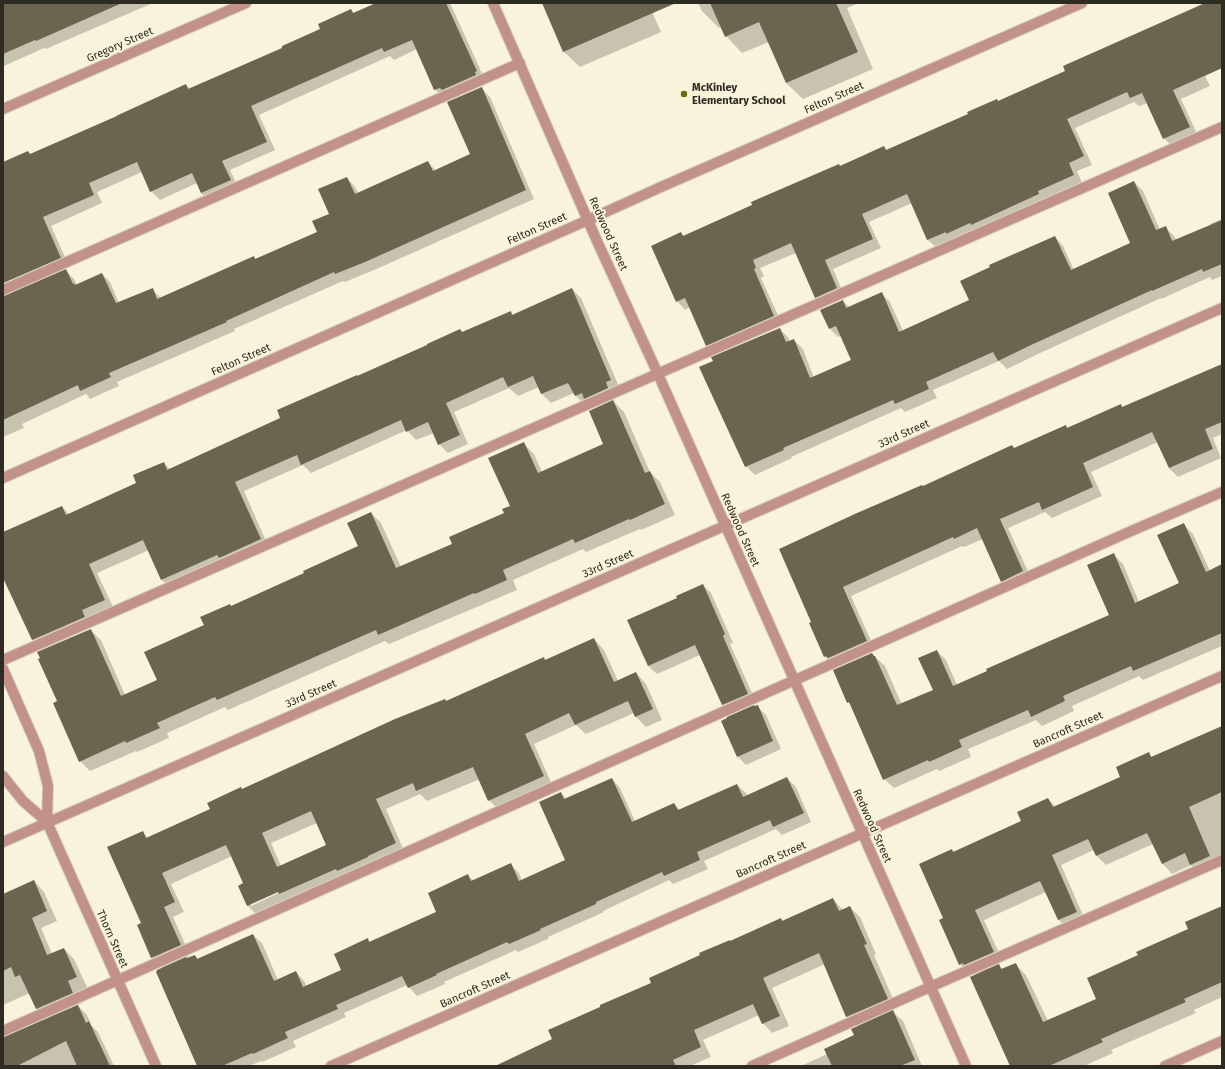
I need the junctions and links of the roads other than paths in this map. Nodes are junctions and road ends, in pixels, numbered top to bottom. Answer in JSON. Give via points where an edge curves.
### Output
{"nodes":[{"id":1,"x":246,"y":3,"type":"edge"},
{"id":2,"x":494,"y":3,"type":"edge"},
{"id":3,"x":1082,"y":3,"type":"edge"},
{"id":4,"x":520,"y":63,"type":"junction"},
{"id":5,"x":3,"y":109,"type":"edge"},
{"id":6,"x":1222,"y":127,"type":"edge"},
{"id":7,"x":588,"y":220,"type":"junction"},
{"id":8,"x":3,"y":290,"type":"edge"},
{"id":9,"x":1222,"y":308,"type":"edge"},
{"id":10,"x":658,"y":374,"type":"junction"},
{"id":11,"x":3,"y":478,"type":"edge"},
{"id":12,"x":1222,"y":492,"type":"edge"},
{"id":13,"x":724,"y":525,"type":"junction"},
{"id":14,"x":3,"y":660,"type":"edge"},
{"id":15,"x":3,"y":669,"type":"edge"},
{"id":16,"x":1222,"y":676,"type":"edge"},
{"id":17,"x":794,"y":682,"type":"junction"},
{"id":18,"x":3,"y":776,"type":"edge"},
{"id":19,"x":47,"y":822,"type":"junction"},
{"id":20,"x":862,"y":833,"type":"junction"},
{"id":21,"x":3,"y":842,"type":"edge"},
{"id":22,"x":1222,"y":860,"type":"edge"},
{"id":23,"x":118,"y":980,"type":"junction"},
{"id":24,"x":930,"y":987,"type":"junction"},
{"id":25,"x":3,"y":1031,"type":"edge"},
{"id":26,"x":1222,"y":1041,"type":"edge"},
{"id":27,"x":156,"y":1066,"type":"edge"},
{"id":28,"x":331,"y":1066,"type":"edge"},
{"id":29,"x":752,"y":1066,"type":"edge"},
{"id":30,"x":966,"y":1066,"type":"edge"},
{"id":31,"x":1165,"y":1066,"type":"edge"}],
"edges":[{"from":1,"to":5,"type":"street","name":"Gregory Street"},
{"from":2,"to":4,"type":"street","name":"Redwood Street"},
{"from":3,"to":7,"type":"street","name":"Felton Street"},
{"from":4,"to":7,"type":"street","name":"Redwood Street"},
{"from":4,"to":8,"type":"street"},
{"from":6,"to":10,"type":"street"},
{"from":7,"to":10,"type":"street","name":"Redwood Street"},
{"from":7,"to":11,"type":"street","name":"Felton Street"},
{"from":9,"to":13,"type":"street","name":"33rd Street"},
{"from":10,"to":13,"type":"street","name":"Redwood Street"},
{"from":10,"to":14,"type":"street"},
{"from":12,"to":17,"type":"street"},
{"from":13,"to":17,"type":"street","name":"Redwood Street"},
{"from":13,"to":19,"type":"street","name":"33rd Street"},
{"from":15,"to":19,"type":"street","name":"Thorn Street","via":[[39,752],[48,786]]},
{"from":16,"to":20,"type":"street","name":"Bancroft Street"},
{"from":17,"to":20,"type":"street","name":"Redwood Street"},
{"from":17,"to":23,"type":"street"},
{"from":18,"to":19,"type":"street","name":"Thorn Street","via":[[23,802]]},
{"from":19,"to":21,"type":"street","name":"33rd Street"},
{"from":19,"to":23,"type":"street","name":"Thorn Street"},
{"from":20,"to":24,"type":"street","name":"Redwood Street"},
{"from":20,"to":28,"type":"street","name":"Bancroft Street"},
{"from":22,"to":24,"type":"street"},
{"from":23,"to":25,"type":"street"},
{"from":23,"to":27,"type":"street","name":"Thorn Street"},
{"from":24,"to":29,"type":"street"},
{"from":24,"to":30,"type":"street","name":"Redwood Street"},
{"from":26,"to":31,"type":"street"}]}
